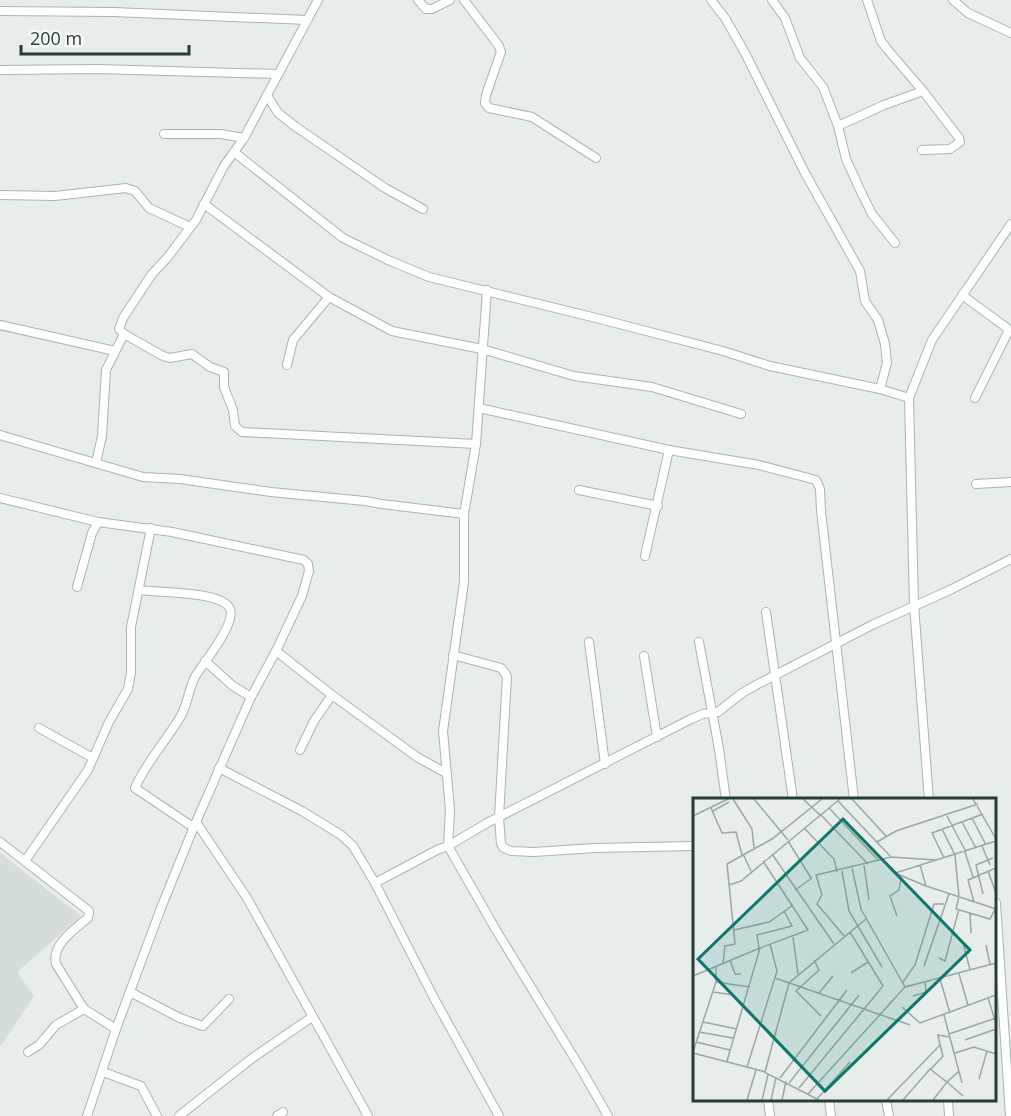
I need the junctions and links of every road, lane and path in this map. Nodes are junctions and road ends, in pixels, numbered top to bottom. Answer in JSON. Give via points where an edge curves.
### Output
{"nodes":[{"id":1,"x":318,"y":0,"type":"edge"},
{"id":2,"x":418,"y":0,"type":"edge"},
{"id":3,"x":450,"y":0,"type":"edge"},
{"id":4,"x":464,"y":0,"type":"edge"},
{"id":5,"x":711,"y":0,"type":"edge"},
{"id":6,"x":772,"y":0,"type":"edge"},
{"id":7,"x":867,"y":0,"type":"edge"},
{"id":8,"x":953,"y":0,"type":"edge"},
{"id":9,"x":0,"y":11,"type":"edge"},
{"id":10,"x":307,"y":20,"type":"junction"},
{"id":11,"x":1011,"y":33,"type":"edge"},
{"id":12,"x":0,"y":70,"type":"edge"},
{"id":13,"x":278,"y":74,"type":"junction"},
{"id":14,"x":924,"y":91,"type":"junction"},
{"id":15,"x":267,"y":95,"type":"junction"},
{"id":16,"x":838,"y":126,"type":"junction"},
{"id":17,"x":164,"y":134,"type":"dead end"},
{"id":18,"x":244,"y":138,"type":"junction"},
{"id":19,"x":922,"y":150,"type":"dead end"},
{"id":20,"x":234,"y":152,"type":"junction"},
{"id":21,"x":596,"y":158,"type":"dead end"},
{"id":22,"x":0,"y":195,"type":"edge"},
{"id":23,"x":204,"y":204,"type":"junction"},
{"id":24,"x":423,"y":209,"type":"dead end"},
{"id":25,"x":1010,"y":226,"type":"edge"},
{"id":26,"x":190,"y":227,"type":"junction"},
{"id":27,"x":895,"y":243,"type":"dead end"},
{"id":28,"x":487,"y":290,"type":"junction"},
{"id":29,"x":962,"y":295,"type":"junction"},
{"id":30,"x":329,"y":297,"type":"junction"},
{"id":31,"x":0,"y":325,"type":"edge"},
{"id":32,"x":124,"y":334,"type":"junction"},
{"id":33,"x":482,"y":349,"type":"junction"},
{"id":34,"x":115,"y":351,"type":"junction"},
{"id":35,"x":287,"y":365,"type":"dead end"},
{"id":36,"x":880,"y":389,"type":"junction"},
{"id":37,"x":909,"y":398,"type":"junction"},
{"id":38,"x":975,"y":398,"type":"dead end"},
{"id":39,"x":478,"y":408,"type":"junction"},
{"id":40,"x":741,"y":414,"type":"dead end"},
{"id":41,"x":0,"y":435,"type":"edge"},
{"id":42,"x":476,"y":444,"type":"junction"},
{"id":43,"x":669,"y":450,"type":"junction"},
{"id":44,"x":96,"y":463,"type":"junction"},
{"id":45,"x":1011,"y":482,"type":"edge"},
{"id":46,"x":976,"y":484,"type":"dead end"},
{"id":47,"x":579,"y":490,"type":"dead end"},
{"id":48,"x":0,"y":498,"type":"edge"},
{"id":49,"x":658,"y":506,"type":"junction"},
{"id":50,"x":464,"y":514,"type":"junction"},
{"id":51,"x":98,"y":522,"type":"junction"},
{"id":52,"x":151,"y":528,"type":"junction"},
{"id":53,"x":645,"y":556,"type":"dead end"},
{"id":54,"x":1011,"y":559,"type":"edge"},
{"id":55,"x":77,"y":587,"type":"dead end"},
{"id":56,"x":140,"y":590,"type":"junction"},
{"id":57,"x":914,"y":605,"type":"junction"},
{"id":58,"x":766,"y":612,"type":"dead end"},
{"id":59,"x":589,"y":642,"type":"dead end"},
{"id":60,"x":699,"y":642,"type":"dead end"},
{"id":61,"x":837,"y":644,"type":"junction"},
{"id":62,"x":276,"y":651,"type":"junction"},
{"id":63,"x":453,"y":655,"type":"junction"},
{"id":64,"x":644,"y":656,"type":"dead end"},
{"id":65,"x":206,"y":662,"type":"junction"},
{"id":66,"x":775,"y":676,"type":"junction"},
{"id":67,"x":332,"y":695,"type":"junction"},
{"id":68,"x":251,"y":697,"type":"junction"},
{"id":69,"x":711,"y":713,"type":"junction"},
{"id":70,"x":39,"y":728,"type":"dead end"},
{"id":71,"x":657,"y":737,"type":"junction"},
{"id":72,"x":300,"y":750,"type":"dead end"},
{"id":73,"x":93,"y":758,"type":"junction"},
{"id":74,"x":604,"y":764,"type":"junction"},
{"id":75,"x":219,"y":768,"type":"junction"},
{"id":76,"x":446,"y":773,"type":"junction"},
{"id":77,"x":726,"y":798,"type":"edge"},
{"id":78,"x":793,"y":798,"type":"edge"},
{"id":79,"x":854,"y":798,"type":"edge"},
{"id":80,"x":929,"y":798,"type":"edge"},
{"id":81,"x":499,"y":817,"type":"junction"},
{"id":82,"x":195,"y":825,"type":"junction"},
{"id":83,"x":0,"y":842,"type":"edge"},
{"id":84,"x":448,"y":846,"type":"junction"},
{"id":85,"x":693,"y":846,"type":"edge"},
{"id":86,"x":25,"y":861,"type":"junction"},
{"id":87,"x":375,"y":883,"type":"junction"},
{"id":88,"x":996,"y":903,"type":"edge"},
{"id":89,"x":130,"y":992,"type":"junction"},
{"id":90,"x":228,"y":999,"type":"dead end"},
{"id":91,"x":84,"y":1009,"type":"junction"},
{"id":92,"x":312,"y":1017,"type":"junction"},
{"id":93,"x":116,"y":1029,"type":"junction"},
{"id":94,"x":28,"y":1052,"type":"dead end"},
{"id":95,"x":103,"y":1072,"type":"junction"},
{"id":96,"x":768,"y":1101,"type":"edge"},
{"id":97,"x":829,"y":1101,"type":"edge"},
{"id":98,"x":886,"y":1101,"type":"edge"},
{"id":99,"x":948,"y":1101,"type":"edge"},
{"id":100,"x":87,"y":1116,"type":"edge"},
{"id":101,"x":157,"y":1116,"type":"edge"},
{"id":102,"x":179,"y":1116,"type":"edge"},
{"id":103,"x":368,"y":1116,"type":"edge"},
{"id":104,"x":499,"y":1116,"type":"edge"},
{"id":105,"x":608,"y":1116,"type":"edge"},
{"id":106,"x":770,"y":1116,"type":"edge"},
{"id":107,"x":831,"y":1116,"type":"edge"},
{"id":108,"x":889,"y":1116,"type":"edge"},
{"id":109,"x":949,"y":1116,"type":"edge"},
{"id":110,"x":1010,"y":1116,"type":"edge"}],
"edges":[{"from":1,"to":10,"type":"street"},
{"from":2,"to":3,"type":"street","via":[[426,9],[432,9]]},
{"from":4,"to":21,"type":"street","via":[[501,52],[486,95],[489,108],[532,117]]},
{"from":5,"to":36,"type":"street","via":[[746,53],[805,173],[860,272],[865,301],[878,320],[885,344],[886,363]]},
{"from":6,"to":16,"type":"street","via":[[785,18],[800,58],[822,87]]},
{"from":7,"to":14,"type":"street","via":[[881,41]]},
{"from":8,"to":11,"type":"street","via":[[968,13]]},
{"from":9,"to":10,"type":"street"},
{"from":10,"to":13,"type":"street"},
{"from":12,"to":13,"type":"street"},
{"from":13,"to":15,"type":"street"},
{"from":14,"to":16,"type":"street"},
{"from":14,"to":19,"type":"street","via":[[960,142],[950,149]]},
{"from":15,"to":18,"type":"street"},
{"from":15,"to":24,"type":"street","via":[[278,113],[385,188]]},
{"from":16,"to":27,"type":"street","via":[[846,159],[862,194]]},
{"from":17,"to":18,"type":"street"},
{"from":18,"to":20,"type":"street"},
{"from":20,"to":23,"type":"street"},
{"from":20,"to":28,"type":"street","via":[[343,238],[429,277]]},
{"from":22,"to":26,"type":"street","via":[[55,196],[126,188],[141,196],[149,208]]},
{"from":23,"to":26,"type":"street"},
{"from":23,"to":30,"type":"street"},
{"from":25,"to":29,"type":"street"},
{"from":26,"to":32,"type":"street","via":[[123,318],[119,329]]},
{"from":28,"to":33,"type":"street"},
{"from":28,"to":36,"type":"street","via":[[770,366]]},
{"from":29,"to":37,"type":"street","via":[[932,340]]},
{"from":29,"to":38,"type":"street","via":[[1008,332]]},
{"from":30,"to":33,"type":"street","via":[[392,331]]},
{"from":30,"to":35,"type":"street","via":[[293,340]]},
{"from":31,"to":34,"type":"street"},
{"from":32,"to":34,"type":"street"},
{"from":32,"to":42,"type":"street","via":[[163,356],[192,354],[224,372],[235,426],[242,432]]},
{"from":33,"to":39,"type":"street"},
{"from":33,"to":40,"type":"street","via":[[574,376],[652,387]]},
{"from":34,"to":44,"type":"street","via":[[106,370],[102,436]]},
{"from":36,"to":37,"type":"street"},
{"from":37,"to":57,"type":"street"},
{"from":39,"to":42,"type":"street"},
{"from":39,"to":43,"type":"street"},
{"from":41,"to":44,"type":"street"},
{"from":42,"to":50,"type":"street"},
{"from":43,"to":49,"type":"street"},
{"from":43,"to":61,"type":"street","via":[[759,465],[816,480]]},
{"from":44,"to":50,"type":"street","via":[[143,477]]},
{"from":45,"to":46,"type":"street"},
{"from":47,"to":49,"type":"street"},
{"from":48,"to":51,"type":"street"},
{"from":49,"to":53,"type":"street"},
{"from":50,"to":63,"type":"street","via":[[464,582]]},
{"from":51,"to":52,"type":"street"},
{"from":51,"to":55,"type":"street"},
{"from":52,"to":56,"type":"street"},
{"from":52,"to":62,"type":"street","via":[[304,560],[309,571],[302,596]]},
{"from":54,"to":57,"type":"street"},
{"from":56,"to":65,"type":"street","via":[[191,593],[229,606],[230,621]]},
{"from":56,"to":73,"type":"street","via":[[131,627],[128,689]]},
{"from":57,"to":61,"type":"street"},
{"from":57,"to":80,"type":"street"},
{"from":58,"to":66,"type":"street"},
{"from":59,"to":74,"type":"street"},
{"from":60,"to":69,"type":"street"},
{"from":61,"to":66,"type":"street"},
{"from":61,"to":79,"type":"street"},
{"from":62,"to":67,"type":"street"},
{"from":62,"to":68,"type":"street"},
{"from":63,"to":76,"type":"street","via":[[442,731]]},
{"from":63,"to":81,"type":"street","via":[[501,668],[507,676]]},
{"from":64,"to":71,"type":"street"},
{"from":65,"to":68,"type":"street"},
{"from":65,"to":82,"type":"street","via":[[195,678],[183,712],[135,788]]},
{"from":66,"to":69,"type":"street"},
{"from":66,"to":78,"type":"street"},
{"from":67,"to":72,"type":"street"},
{"from":67,"to":76,"type":"street"},
{"from":68,"to":75,"type":"street"},
{"from":69,"to":71,"type":"street"},
{"from":69,"to":77,"type":"street"},
{"from":70,"to":73,"type":"street"},
{"from":71,"to":74,"type":"street"},
{"from":73,"to":86,"type":"street"},
{"from":74,"to":81,"type":"street"},
{"from":75,"to":82,"type":"street"},
{"from":75,"to":87,"type":"street","via":[[341,835]]},
{"from":76,"to":84,"type":"street"},
{"from":81,"to":84,"type":"street"},
{"from":81,"to":85,"type":"street","via":[[501,844],[511,851]]},
{"from":82,"to":89,"type":"street"},
{"from":82,"to":92,"type":"street","via":[[247,898]]},
{"from":83,"to":86,"type":"street"},
{"from":84,"to":87,"type":"street"},
{"from":84,"to":105,"type":"street"},
{"from":86,"to":91,"type":"street","via":[[89,911],[88,918],[56,950],[55,957]]},
{"from":87,"to":104,"type":"street"},
{"from":88,"to":110,"type":"street"},
{"from":89,"to":90,"type":"street","via":[[203,1026]]},
{"from":89,"to":93,"type":"street"},
{"from":91,"to":93,"type":"street"},
{"from":91,"to":94,"type":"street","via":[[56,1025]]},
{"from":92,"to":102,"type":"street"},
{"from":92,"to":103,"type":"street"},
{"from":93,"to":95,"type":"street"},
{"from":95,"to":100,"type":"street"},
{"from":95,"to":101,"type":"street","via":[[141,1086]]},
{"from":96,"to":106,"type":"street"},
{"from":97,"to":107,"type":"street"},
{"from":98,"to":108,"type":"street"},
{"from":99,"to":109,"type":"street"}]}
